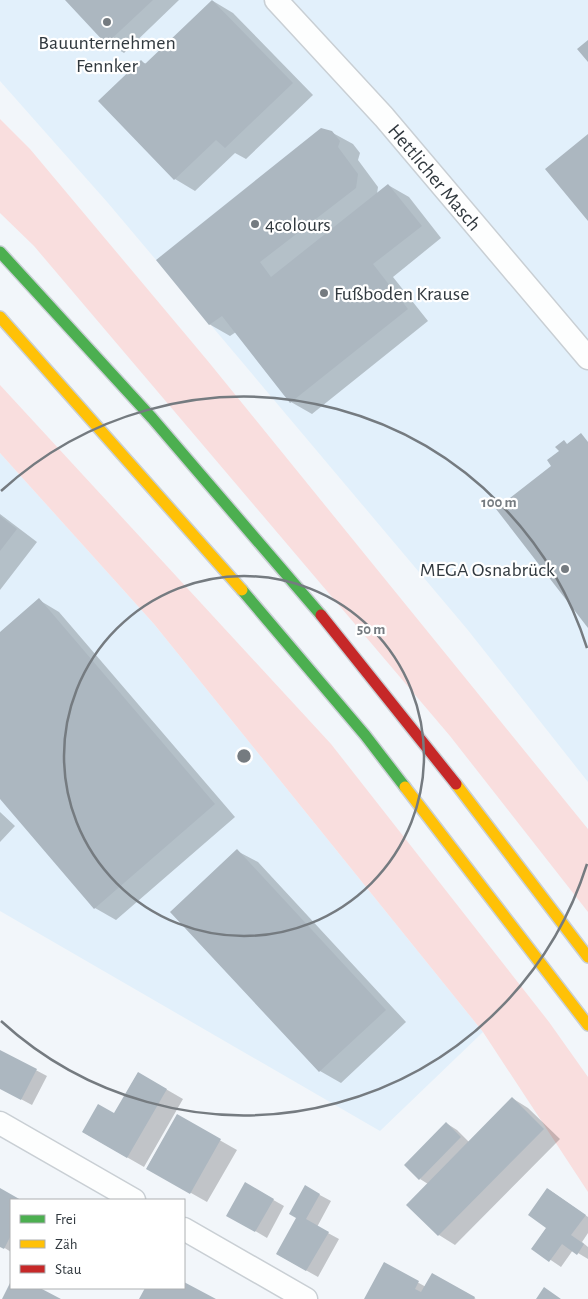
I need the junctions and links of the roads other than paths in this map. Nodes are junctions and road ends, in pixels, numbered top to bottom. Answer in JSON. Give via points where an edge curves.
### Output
{"nodes":[{"id":1,"x":276,"y":0,"type":"edge"},
{"id":2,"x":0,"y":252,"type":"edge"},
{"id":3,"x":0,"y":317,"type":"edge"},
{"id":4,"x":588,"y":358,"type":"edge"},
{"id":5,"x":588,"y":958,"type":"edge"},
{"id":6,"x":588,"y":1025,"type":"edge"},
{"id":7,"x":0,"y":1123,"type":"edge"},
{"id":8,"x":132,"y":1199,"type":"edge"},
{"id":9,"x":185,"y":1230,"type":"edge"},
{"id":10,"x":306,"y":1299,"type":"edge"}],
"edges":[{"from":1,"to":4,"type":"street","name":"Hettlicher Masch","via":[[384,117]]},
{"from":2,"to":5,"type":"highway","via":[[240,520],[394,705]]},
{"from":3,"to":6,"type":"highway","via":[[216,559],[365,735]]},
{"from":7,"to":8,"type":"street"},
{"from":9,"to":10,"type":"street"}]}
